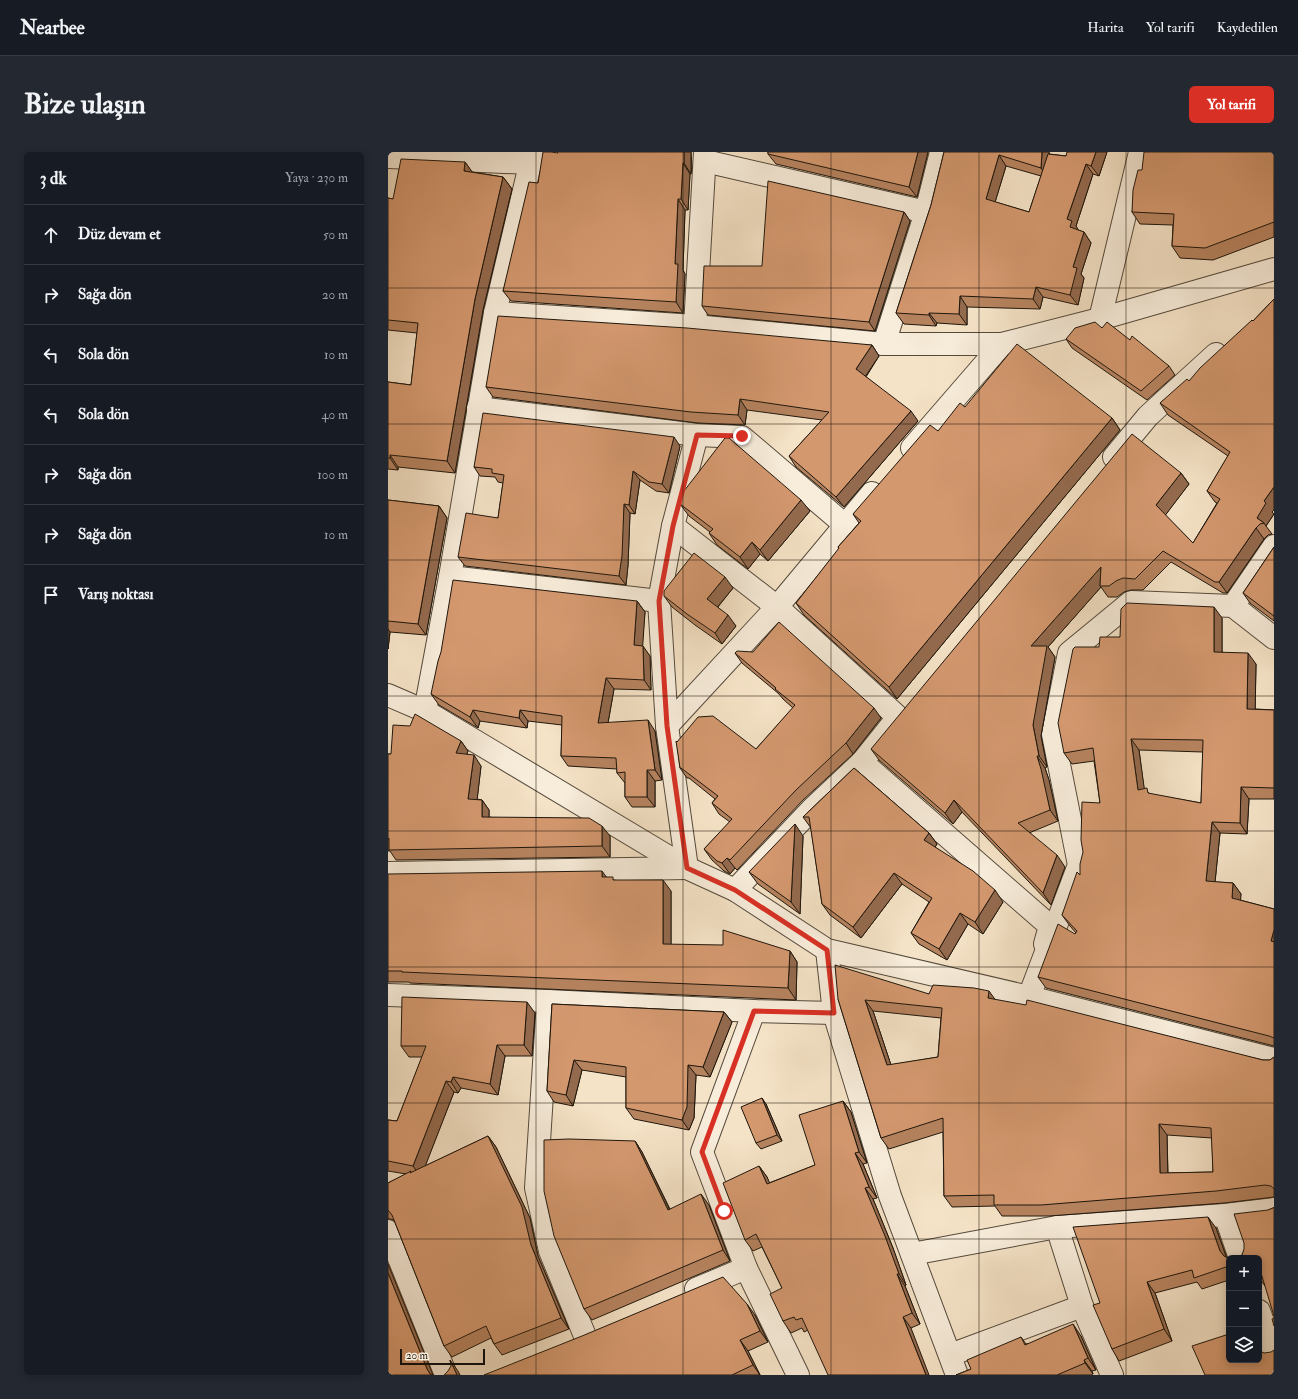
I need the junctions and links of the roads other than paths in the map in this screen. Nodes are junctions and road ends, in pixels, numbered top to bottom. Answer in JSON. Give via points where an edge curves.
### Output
{"nodes":[{"id":1,"x":941,"y":152,"type":"edge"},
{"id":2,"x":1140,"y":152,"type":"edge"},
{"id":3,"x":388,"y":157,"type":"edge"},
{"id":4,"x":705,"y":157,"type":"edge"},
{"id":5,"x":531,"y":158,"type":"edge"},
{"id":6,"x":926,"y":212,"type":"junction"},
{"id":7,"x":1274,"y":269,"type":"edge"},
{"id":8,"x":495,"y":313,"type":"junction"},
{"id":9,"x":1100,"y":319,"type":"junction"},
{"id":10,"x":695,"y":326,"type":"junction"},
{"id":11,"x":884,"y":344,"type":"junction"},
{"id":12,"x":1002,"y":344,"type":"junction"},
{"id":13,"x":1228,"y":344,"type":"edge"},
{"id":14,"x":478,"y":408,"type":"junction"},
{"id":15,"x":697,"y":435,"type":"junction"},
{"id":16,"x":900,"y":461,"type":"edge"},
{"id":17,"x":1103,"y":471,"type":"edge"},
{"id":18,"x":885,"y":478,"type":"edge"},
{"id":19,"x":845,"y":525,"type":"junction"},
{"id":20,"x":673,"y":526,"type":"junction"},
{"id":21,"x":1274,"y":546,"type":"edge"},
{"id":22,"x":450,"y":577,"type":"junction"},
{"id":23,"x":659,"y":601,"type":"junction"},
{"id":24,"x":1233,"y":606,"type":"junction"},
{"id":25,"x":777,"y":607,"type":"junction"},
{"id":26,"x":1274,"y":638,"type":"edge"},
{"id":27,"x":388,"y":695,"type":"edge"},
{"id":28,"x":913,"y":699,"type":"edge"},
{"id":29,"x":425,"y":711,"type":"junction"},
{"id":30,"x":898,"y":717,"type":"junction"},
{"id":31,"x":667,"y":726,"type":"junction"},
{"id":32,"x":862,"y":762,"type":"junction"},
{"id":33,"x":687,"y":868,"type":"junction"},
{"id":34,"x":388,"y":873,"type":"edge"},
{"id":35,"x":735,"y":890,"type":"junction"},
{"id":36,"x":827,"y":950,"type":"junction"},
{"id":37,"x":388,"y":994,"type":"edge"},
{"id":38,"x":1029,"y":997,"type":"junction"},
{"id":39,"x":548,"y":1000,"type":"junction"},
{"id":40,"x":754,"y":1011,"type":"junction"},
{"id":41,"x":834,"y":1013,"type":"junction"},
{"id":42,"x":1274,"y":1059,"type":"edge"},
{"id":43,"x":1274,"y":1209,"type":"edge"},
{"id":44,"x":1225,"y":1215,"type":"junction"},
{"id":45,"x":1057,"y":1227,"type":"junction"},
{"id":46,"x":388,"y":1231,"type":"edge"},
{"id":47,"x":912,"y":1254,"type":"junction"},
{"id":48,"x":1239,"y":1255,"type":"edge"},
{"id":49,"x":746,"y":1268,"type":"junction"},
{"id":50,"x":680,"y":1296,"type":"edge"},
{"id":51,"x":1082,"y":1306,"type":"junction"},
{"id":52,"x":1262,"y":1319,"type":"edge"},
{"id":53,"x":564,"y":1344,"type":"edge"},
{"id":54,"x":1274,"y":1352,"type":"edge"},
{"id":55,"x":953,"y":1365,"type":"edge"},
{"id":56,"x":446,"y":1375,"type":"edge"},
{"id":57,"x":798,"y":1375,"type":"edge"},
{"id":58,"x":1112,"y":1375,"type":"edge"}],
"edges":[{"from":1,"to":6,"type":"street"},
{"from":2,"to":9,"type":"street"},
{"from":3,"to":5,"type":"street"},
{"from":4,"to":6,"type":"street"},
{"from":4,"to":10,"type":"street"},
{"from":5,"to":8,"type":"street"},
{"from":6,"to":11,"type":"street"},
{"from":7,"to":9,"type":"street"},
{"from":8,"to":10,"type":"street"},
{"from":8,"to":14,"type":"street"},
{"from":9,"to":12,"type":"street"},
{"from":10,"to":11,"type":"street"},
{"from":11,"to":12,"type":"street"},
{"from":12,"to":16,"type":"street"},
{"from":13,"to":17,"type":"street","via":[[1148,416]]},
{"from":14,"to":15,"type":"street"},
{"from":14,"to":22,"type":"street"},
{"from":15,"to":19,"type":"street","via":[[742,436]]},
{"from":15,"to":20,"type":"street"},
{"from":18,"to":19,"type":"street"},
{"from":19,"to":25,"type":"street"},
{"from":20,"to":23,"type":"street"},
{"from":20,"to":25,"type":"street"},
{"from":21,"to":24,"type":"street"},
{"from":22,"to":23,"type":"street"},
{"from":22,"to":29,"type":"street"},
{"from":23,"to":31,"type":"street"},
{"from":24,"to":26,"type":"street"},
{"from":24,"to":38,"type":"street","via":[[1131,602],[1069,653],[1052,734],[1079,865]]},
{"from":25,"to":30,"type":"street"},
{"from":25,"to":31,"type":"street"},
{"from":27,"to":29,"type":"street"},
{"from":28,"to":30,"type":"street"},
{"from":29,"to":33,"type":"street"},
{"from":30,"to":32,"type":"street"},
{"from":31,"to":33,"type":"street"},
{"from":32,"to":35,"type":"street","via":[[812,809]]},
{"from":32,"to":38,"type":"street","via":[[1050,926]]},
{"from":33,"to":34,"type":"street"},
{"from":33,"to":35,"type":"street"},
{"from":35,"to":36,"type":"street"},
{"from":36,"to":38,"type":"street"},
{"from":36,"to":41,"type":"street"},
{"from":37,"to":39,"type":"street"},
{"from":38,"to":42,"type":"street"},
{"from":39,"to":40,"type":"street"},
{"from":39,"to":53,"type":"street","via":[[536,1188],[550,1252],[592,1333]]},
{"from":40,"to":41,"type":"street"},
{"from":40,"to":49,"type":"street","via":[[702,1152]]},
{"from":41,"to":47,"type":"street","via":[[890,1196]]},
{"from":43,"to":44,"type":"street"},
{"from":44,"to":45,"type":"street"},
{"from":44,"to":48,"type":"street"},
{"from":45,"to":47,"type":"street"},
{"from":45,"to":51,"type":"street"},
{"from":46,"to":56,"type":"street"},
{"from":47,"to":55,"type":"street"},
{"from":49,"to":50,"type":"street"},
{"from":49,"to":57,"type":"street"},
{"from":51,"to":55,"type":"street"},
{"from":51,"to":58,"type":"street"},
{"from":52,"to":54,"type":"street"}]}
